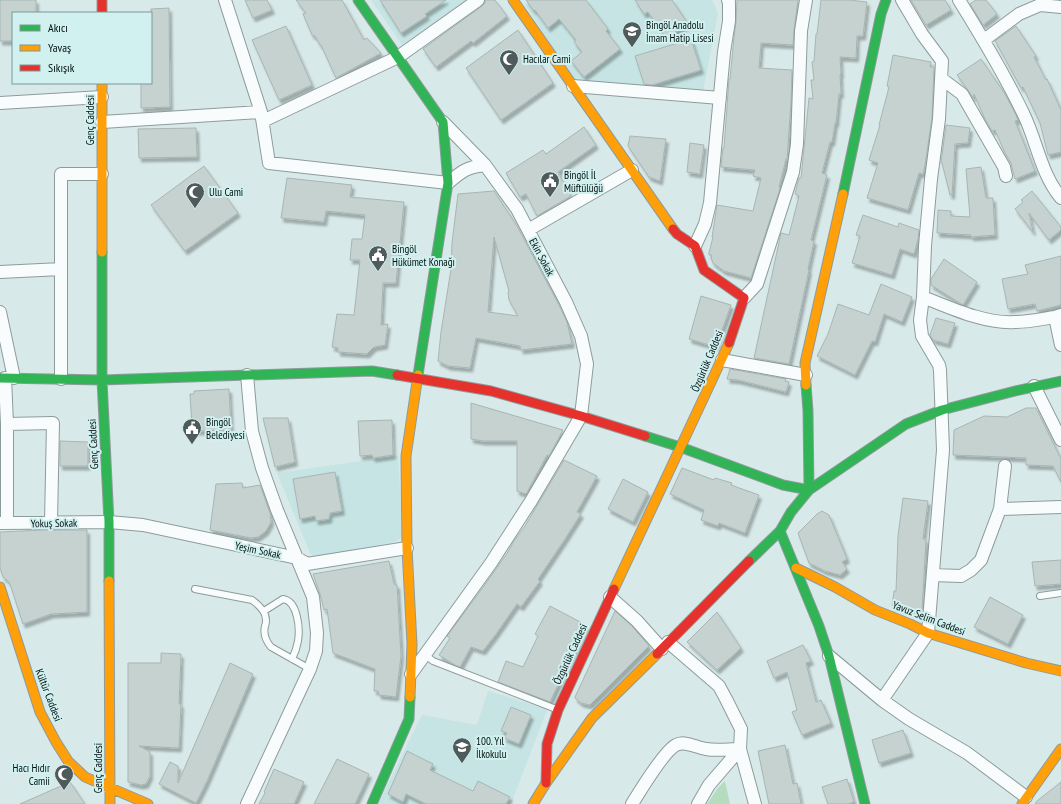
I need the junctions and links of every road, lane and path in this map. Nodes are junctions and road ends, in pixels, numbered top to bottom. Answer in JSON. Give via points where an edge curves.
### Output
{"nodes":[{"id":1,"x":102,"y":0,"type":"edge"},
{"id":2,"x":226,"y":0,"type":"edge"},
{"id":3,"x":358,"y":0,"type":"edge"},
{"id":4,"x":478,"y":0,"type":"edge"},
{"id":5,"x":513,"y":0,"type":"edge"},
{"id":6,"x":728,"y":0,"type":"edge"},
{"id":7,"x":806,"y":0,"type":"edge"},
{"id":8,"x":886,"y":0,"type":"edge"},
{"id":9,"x":902,"y":0,"type":"edge"},
{"id":10,"x":959,"y":0,"type":"edge"},
{"id":11,"x":1030,"y":5,"type":"edge"},
{"id":12,"x":1061,"y":7,"type":"edge"},
{"id":13,"x":102,"y":12,"type":"edge"},
{"id":14,"x":984,"y":40,"type":"junction"},
{"id":15,"x":398,"y":57,"type":"junction"},
{"id":16,"x":942,"y":79,"type":"junction"},
{"id":17,"x":102,"y":84,"type":"edge"},
{"id":18,"x":573,"y":86,"type":"junction"},
{"id":19,"x":102,"y":97,"type":"junction"},
{"id":20,"x":720,"y":98,"type":"junction"},
{"id":21,"x":0,"y":103,"type":"edge"},
{"id":22,"x":262,"y":117,"type":"junction"},
{"id":23,"x":102,"y":122,"type":"junction"},
{"id":24,"x":443,"y":122,"type":"junction"},
{"id":25,"x":485,"y":165,"type":"junction"},
{"id":26,"x":632,"y":170,"type":"junction"},
{"id":27,"x":102,"y":174,"type":"junction"},
{"id":28,"x":1006,"y":176,"type":"dead end"},
{"id":29,"x":448,"y":183,"type":"junction"},
{"id":30,"x":1061,"y":198,"type":"edge"},
{"id":31,"x":528,"y":230,"type":"junction"},
{"id":32,"x":695,"y":246,"type":"junction"},
{"id":33,"x":61,"y":269,"type":"junction"},
{"id":34,"x":0,"y":272,"type":"edge"},
{"id":35,"x":923,"y":297,"type":"junction"},
{"id":36,"x":744,"y":298,"type":"junction"},
{"id":37,"x":0,"y":312,"type":"edge"},
{"id":38,"x":1058,"y":316,"type":"edge"},
{"id":39,"x":1061,"y":345,"type":"edge"},
{"id":40,"x":722,"y":360,"type":"junction"},
{"id":41,"x":247,"y":375,"type":"junction"},
{"id":42,"x":806,"y":375,"type":"junction"},
{"id":43,"x":6,"y":378,"type":"edge"},
{"id":44,"x":60,"y":379,"type":"junction"},
{"id":45,"x":417,"y":379,"type":"junction"},
{"id":46,"x":102,"y":380,"type":"junction"},
{"id":47,"x":1061,"y":381,"type":"edge"},
{"id":48,"x":1034,"y":386,"type":"junction"},
{"id":49,"x":942,"y":410,"type":"junction"},
{"id":50,"x":581,"y":416,"type":"junction"},
{"id":51,"x":7,"y":424,"type":"junction"},
{"id":52,"x":1061,"y":440,"type":"edge"},
{"id":53,"x":680,"y":447,"type":"junction"},
{"id":54,"x":1005,"y":466,"type":"dead end"},
{"id":55,"x":809,"y":490,"type":"junction"},
{"id":56,"x":1061,"y":507,"type":"edge"},
{"id":57,"x":1000,"y":509,"type":"junction"},
{"id":58,"x":109,"y":522,"type":"junction"},
{"id":59,"x":4,"y":523,"type":"edge"},
{"id":60,"x":51,"y":523,"type":"junction"},
{"id":61,"x":780,"y":531,"type":"junction"},
{"id":62,"x":407,"y":548,"type":"junction"},
{"id":63,"x":297,"y":558,"type":"junction"},
{"id":64,"x":796,"y":568,"type":"junction"},
{"id":65,"x":933,"y":576,"type":"junction"},
{"id":66,"x":0,"y":587,"type":"edge"},
{"id":67,"x":195,"y":589,"type":"dead end"},
{"id":68,"x":1061,"y":593,"type":"edge"},
{"id":69,"x":1040,"y":596,"type":"dead end"},
{"id":70,"x":610,"y":598,"type":"junction"},
{"id":71,"x":264,"y":611,"type":"junction"},
{"id":72,"x":928,"y":632,"type":"junction"},
{"id":73,"x":665,"y":646,"type":"junction"},
{"id":74,"x":425,"y":655,"type":"junction"},
{"id":75,"x":829,"y":656,"type":"junction"},
{"id":76,"x":292,"y":659,"type":"junction"},
{"id":77,"x":310,"y":669,"type":"junction"},
{"id":78,"x":1061,"y":671,"type":"edge"},
{"id":79,"x":411,"y":675,"type":"junction"},
{"id":80,"x":882,"y":700,"type":"junction"},
{"id":81,"x":558,"y":710,"type":"junction"},
{"id":82,"x":740,"y":749,"type":"junction"},
{"id":83,"x":1061,"y":749,"type":"edge"},
{"id":84,"x":546,"y":783,"type":"junction"},
{"id":85,"x":110,"y":788,"type":"junction"},
{"id":86,"x":1024,"y":801,"type":"edge"},
{"id":87,"x":110,"y":804,"type":"edge"},
{"id":88,"x":148,"y":804,"type":"edge"},
{"id":89,"x":247,"y":804,"type":"edge"},
{"id":90,"x":372,"y":804,"type":"edge"},
{"id":91,"x":534,"y":804,"type":"edge"},
{"id":92,"x":632,"y":804,"type":"edge"},
{"id":93,"x":698,"y":804,"type":"edge"},
{"id":94,"x":754,"y":804,"type":"edge"},
{"id":95,"x":865,"y":804,"type":"edge"}],
"edges":[{"from":1,"to":13,"type":"street"},
{"from":2,"to":22,"type":"street"},
{"from":3,"to":15,"type":"street"},
{"from":4,"to":15,"type":"street"},
{"from":5,"to":18,"type":"street"},
{"from":6,"to":20,"type":"street","via":[[729,21]]},
{"from":7,"to":36,"type":"street","via":[[801,31],[797,144],[793,172],[757,284]]},
{"from":8,"to":42,"type":"street","via":[[805,363]]},
{"from":9,"to":16,"type":"street","via":[[942,61]]},
{"from":10,"to":14,"type":"street"},
{"from":11,"to":12,"type":"street"},
{"from":11,"to":14,"type":"street"},
{"from":14,"to":30,"type":"street","via":[[1024,116],[1046,172]]},
{"from":15,"to":22,"type":"street"},
{"from":15,"to":24,"type":"street"},
{"from":16,"to":28,"type":"street","via":[[962,94],[1004,167]]},
{"from":16,"to":35,"type":"street","via":[[925,246]]},
{"from":17,"to":19,"type":"street","name":"Genç Caddesi"},
{"from":18,"to":20,"type":"street"},
{"from":18,"to":26,"type":"street"},
{"from":19,"to":21,"type":"street"},
{"from":19,"to":23,"type":"street","name":"Genç Caddesi"},
{"from":20,"to":32,"type":"street","via":[[710,203],[705,224]]},
{"from":22,"to":23,"type":"street"},
{"from":22,"to":29,"type":"street","via":[[269,163]]},
{"from":23,"to":27,"type":"street","name":"Genç Caddesi"},
{"from":24,"to":25,"type":"street","name":"Ekin Sokak"},
{"from":24,"to":29,"type":"street"},
{"from":25,"to":29,"type":"street","via":[[463,171]]},
{"from":25,"to":31,"type":"street","name":"Ekin Sokak","via":[[517,209]]},
{"from":26,"to":31,"type":"street"},
{"from":26,"to":32,"type":"street","via":[[677,234]]},
{"from":27,"to":33,"type":"street","via":[[61,174]]},
{"from":27,"to":46,"type":"street","name":"Genç Caddesi"},
{"from":29,"to":45,"type":"street"},
{"from":31,"to":50,"type":"street","name":"Ekin Sokak","via":[[581,336],[587,364]]},
{"from":32,"to":36,"type":"street","via":[[704,270]]},
{"from":33,"to":34,"type":"street"},
{"from":33,"to":44,"type":"street"},
{"from":35,"to":38,"type":"street","via":[[987,320],[1014,322]]},
{"from":35,"to":49,"type":"street","via":[[920,320],[922,336],[939,365]]},
{"from":36,"to":40,"type":"street","name":"Özgürlük Caddesi"},
{"from":37,"to":43,"type":"street"},
{"from":38,"to":39,"type":"street"},
{"from":40,"to":42,"type":"street"},
{"from":40,"to":53,"type":"street","name":"Özgürlük Caddesi"},
{"from":41,"to":45,"type":"street","via":[[372,371]]},
{"from":41,"to":46,"type":"street"},
{"from":41,"to":63,"type":"street","via":[[252,431],[262,468]]},
{"from":42,"to":55,"type":"street"},
{"from":43,"to":44,"type":"street"},
{"from":43,"to":51,"type":"street"},
{"from":44,"to":46,"type":"street"},
{"from":45,"to":50,"type":"street","via":[[491,391]]},
{"from":45,"to":62,"type":"street","via":[[406,456]]},
{"from":46,"to":58,"type":"street","name":"Genç Caddesi"},
{"from":47,"to":48,"type":"street"},
{"from":48,"to":49,"type":"street"},
{"from":48,"to":52,"type":"street"},
{"from":49,"to":55,"type":"street","via":[[906,424]]},
{"from":49,"to":65,"type":"street","via":[[943,450]]},
{"from":50,"to":53,"type":"street"},
{"from":50,"to":74,"type":"street","via":[[491,563]]},
{"from":51,"to":59,"type":"street"},
{"from":51,"to":60,"type":"street","via":[[52,423]]},
{"from":53,"to":55,"type":"street","via":[[782,485]]},
{"from":53,"to":70,"type":"street","name":"Özgürlük Caddesi"},
{"from":54,"to":57,"type":"street"},
{"from":55,"to":61,"type":"street"},
{"from":56,"to":57,"type":"street"},
{"from":57,"to":65,"type":"street","via":[[981,560],[971,570],[961,576]]},
{"from":58,"to":60,"type":"street","name":"Yokuş Sokak"},
{"from":58,"to":63,"type":"street","name":"Yeşim Sokak","via":[[143,525]]},
{"from":58,"to":85,"type":"street","name":"Genç Caddesi"},
{"from":59,"to":60,"type":"street","name":"Yokuş Sokak"},
{"from":61,"to":64,"type":"street"},
{"from":61,"to":73,"type":"street"},
{"from":62,"to":63,"type":"street","name":"Yeşim Sokak","via":[[306,564]]},
{"from":62,"to":79,"type":"street"},
{"from":63,"to":77,"type":"street","via":[[312,597],[317,633],[316,651]]},
{"from":64,"to":72,"type":"street","name":"Yavuz Selim Caddesi","via":[[874,610]]},
{"from":64,"to":75,"type":"street"},
{"from":65,"to":72,"type":"street"},
{"from":66,"to":85,"type":"street","name":"Kültür Caddesi","via":[[40,712],[56,742],[68,761],[85,777]]},
{"from":67,"to":71,"type":"lane","via":[[252,600]]},
{"from":68,"to":69,"type":"lane"},
{"from":70,"to":73,"type":"street"},
{"from":70,"to":81,"type":"street","name":"Özgürlük Caddesi"},
{"from":71,"to":76,"type":"lane","via":[[264,635],[268,643]]},
{"from":71,"to":76,"type":"lane","via":[[283,599],[292,603],[299,631]]},
{"from":72,"to":78,"type":"street","name":"Yavuz Selim Caddesi","via":[[1026,663]]},
{"from":72,"to":80,"type":"street"},
{"from":73,"to":82,"type":"street","via":[[719,686],[741,730]]},
{"from":73,"to":84,"type":"street","via":[[592,718]]},
{"from":74,"to":79,"type":"street"},
{"from":74,"to":81,"type":"lane","via":[[433,661]]},
{"from":75,"to":80,"type":"street"},
{"from":75,"to":95,"type":"street"},
{"from":76,"to":77,"type":"lane"},
{"from":77,"to":89,"type":"street"},
{"from":79,"to":90,"type":"street","via":[[410,719]]},
{"from":80,"to":86,"type":"street","via":[[967,753]]},
{"from":81,"to":84,"type":"street","name":"Özgürlük Caddesi","via":[[547,744]]},
{"from":82,"to":92,"type":"street","via":[[707,750],[688,744],[677,744],[668,752]]},
{"from":82,"to":93,"type":"street","via":[[709,785]]},
{"from":82,"to":94,"type":"street"},
{"from":83,"to":86,"type":"street"},
{"from":84,"to":91,"type":"street"},
{"from":85,"to":87,"type":"street","name":"Genç Caddesi"},
{"from":85,"to":88,"type":"street","name":"Kültür Caddesi"}]}
